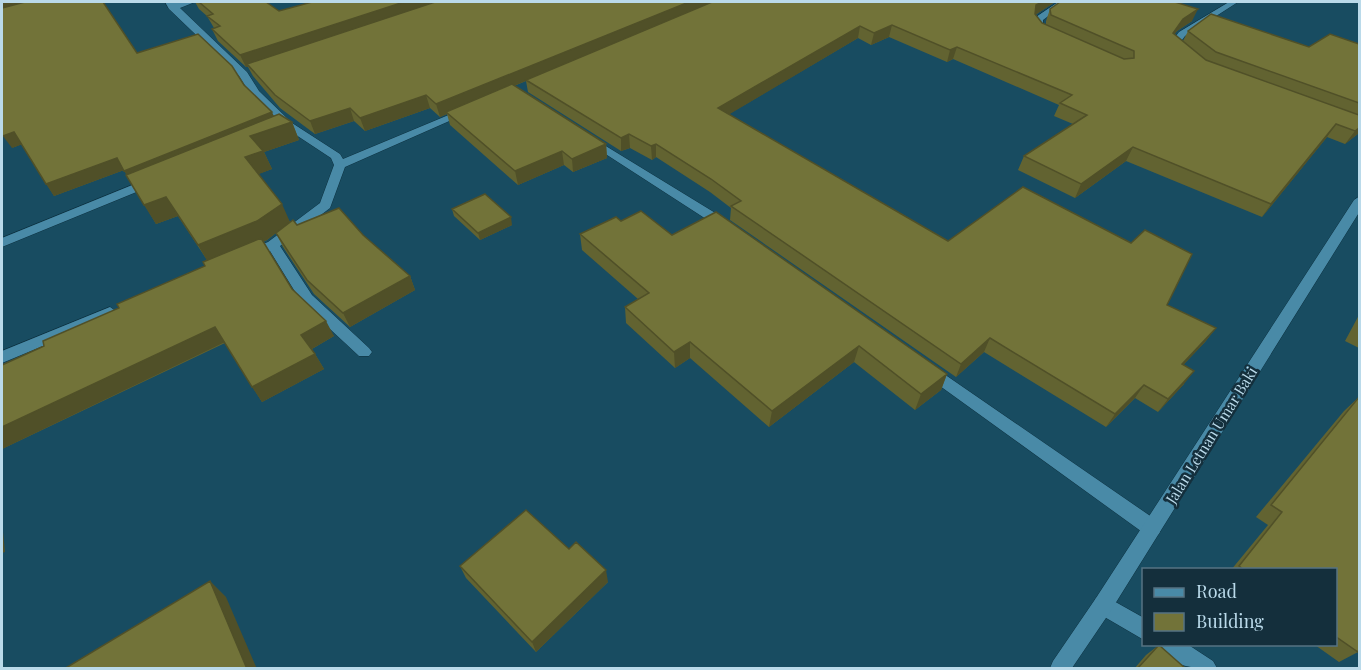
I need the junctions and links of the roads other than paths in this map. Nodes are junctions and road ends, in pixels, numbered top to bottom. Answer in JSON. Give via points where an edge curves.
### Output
{"nodes":[{"id":1,"x":190,"y":2,"type":"edge"},
{"id":2,"x":1063,"y":2,"type":"edge"},
{"id":3,"x":1234,"y":2,"type":"edge"},
{"id":4,"x":170,"y":4,"type":"edge"},
{"id":5,"x":1053,"y":38,"type":"edge"},
{"id":6,"x":1197,"y":62,"type":"edge"},
{"id":7,"x":482,"y":105,"type":"edge"},
{"id":8,"x":583,"y":135,"type":"edge"},
{"id":9,"x":340,"y":165,"type":"junction"},
{"id":10,"x":167,"y":175,"type":"edge"},
{"id":11,"x":1359,"y":200,"type":"edge"},
{"id":12,"x":738,"y":234,"type":"edge"},
{"id":13,"x":2,"y":243,"type":"edge"},
{"id":14,"x":273,"y":245,"type":"junction"},
{"id":15,"x":230,"y":263,"type":"edge"},
{"id":16,"x":121,"y":308,"type":"edge"},
{"id":17,"x":364,"y":352,"type":"dead end"},
{"id":18,"x":2,"y":357,"type":"edge"},
{"id":19,"x":911,"y":357,"type":"edge"},
{"id":20,"x":1152,"y":528,"type":"junction"},
{"id":21,"x":1103,"y":605,"type":"junction"},
{"id":22,"x":1142,"y":629,"type":"edge"},
{"id":23,"x":1169,"y":646,"type":"edge"},
{"id":24,"x":1060,"y":669,"type":"edge"},
{"id":25,"x":1206,"y":669,"type":"edge"}],
"edges":[{"from":1,"to":4,"type":"street"},
{"from":2,"to":5,"type":"street","via":[[1038,19],[1042,31]]},
{"from":3,"to":6,"type":"street","via":[[1182,34],[1174,45]]},
{"from":4,"to":9,"type":"street","via":[[249,72],[255,93],[282,127],[336,156]]},
{"from":7,"to":9,"type":"street"},
{"from":8,"to":12,"type":"street"},
{"from":9,"to":14,"type":"street","via":[[326,205]]},
{"from":10,"to":13,"type":"street"},
{"from":11,"to":20,"type":"street","name":"Jalan Letnan Umar Baki"},
{"from":14,"to":15,"type":"street"},
{"from":14,"to":17,"type":"street","via":[[307,299]]},
{"from":16,"to":18,"type":"street"},
{"from":19,"to":20,"type":"street"},
{"from":20,"to":21,"type":"street","name":"Jalan Letnan Umar Baki"},
{"from":21,"to":22,"type":"street"},
{"from":21,"to":24,"type":"street","name":"Jalan Letnan Umar Baki"},
{"from":23,"to":25,"type":"street"}]}
